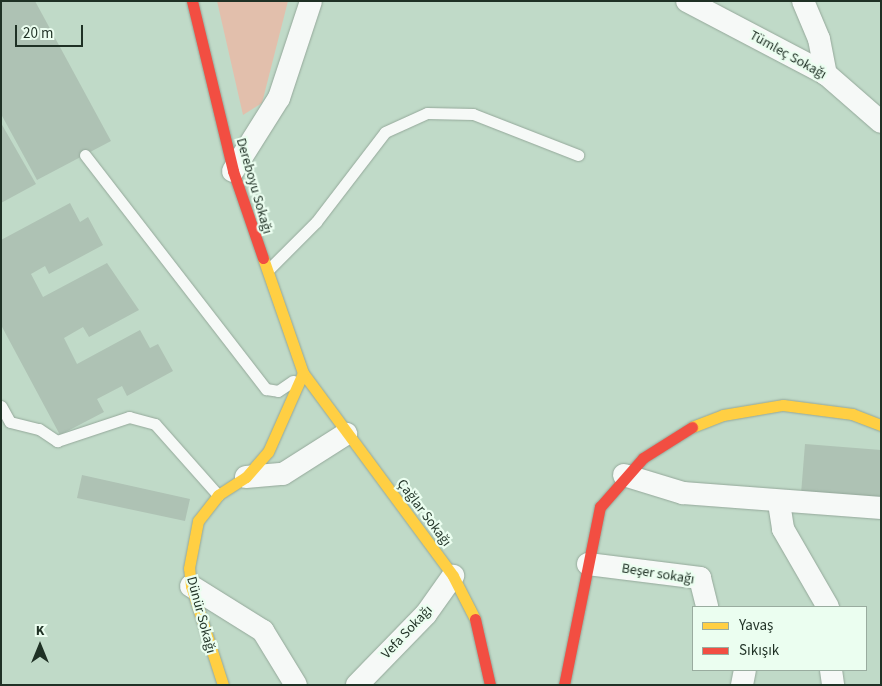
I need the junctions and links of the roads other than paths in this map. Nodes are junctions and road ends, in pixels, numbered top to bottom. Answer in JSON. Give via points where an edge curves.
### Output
{"nodes":[{"id":1,"x":192,"y":1,"type":"edge"},
{"id":2,"x":311,"y":1,"type":"edge"},
{"id":3,"x":687,"y":1,"type":"edge"},
{"id":4,"x":803,"y":1,"type":"edge"},
{"id":5,"x":826,"y":74,"type":"junction"},
{"id":6,"x":881,"y":122,"type":"edge"},
{"id":7,"x":85,"y":155,"type":"dead end"},
{"id":8,"x":578,"y":155,"type":"dead end"},
{"id":9,"x":233,"y":170,"type":"junction"},
{"id":10,"x":265,"y":273,"type":"junction"},
{"id":11,"x":303,"y":373,"type":"junction"},
{"id":12,"x":1,"y":406,"type":"edge"},
{"id":13,"x":881,"y":425,"type":"edge"},
{"id":14,"x":346,"y":434,"type":"junction"},
{"id":15,"x":624,"y":475,"type":"junction"},
{"id":16,"x":246,"y":477,"type":"junction"},
{"id":17,"x":218,"y":495,"type":"junction"},
{"id":18,"x":779,"y":503,"type":"junction"},
{"id":19,"x":881,"y":508,"type":"edge"},
{"id":20,"x":588,"y":564,"type":"junction"},
{"id":21,"x":453,"y":576,"type":"junction"},
{"id":22,"x":191,"y":586,"type":"junction"},
{"id":23,"x":707,"y":606,"type":"edge"},
{"id":24,"x":827,"y":606,"type":"edge"},
{"id":25,"x":745,"y":671,"type":"edge"},
{"id":26,"x":831,"y":671,"type":"edge"},
{"id":27,"x":223,"y":685,"type":"edge"},
{"id":28,"x":296,"y":685,"type":"edge"},
{"id":29,"x":357,"y":685,"type":"edge"},
{"id":30,"x":490,"y":685,"type":"edge"},
{"id":31,"x":564,"y":685,"type":"edge"},
{"id":32,"x":742,"y":685,"type":"edge"},
{"id":33,"x":833,"y":685,"type":"edge"}],
"edges":[{"from":1,"to":9,"type":"street","name":"Dereboyu Sokağı"},
{"from":2,"to":9,"type":"street","via":[[279,98]]},
{"from":3,"to":5,"type":"street","name":"Tümleç Sokağı"},
{"from":4,"to":5,"type":"street","via":[[819,39]]},
{"from":5,"to":6,"type":"street","name":"Tümleç Sokağı"},
{"from":7,"to":11,"type":"lane","via":[[266,389],[278,392]]},
{"from":8,"to":10,"type":"lane","via":[[473,114],[427,113],[385,132],[316,222]]},
{"from":9,"to":10,"type":"street","name":"Dereboyu Sokağı"},
{"from":10,"to":11,"type":"street","name":"Dereboyu Sokağı"},
{"from":11,"to":14,"type":"street","name":"Çağlar Sokağı"},
{"from":11,"to":16,"type":"street","name":"Dünür Sokağı","via":[[268,452]]},
{"from":12,"to":17,"type":"lane","via":[[10,422],[39,429],[57,441],[129,417],[155,424]]},
{"from":13,"to":15,"type":"street","via":[[852,414],[783,406],[723,415],[678,432]]},
{"from":14,"to":16,"type":"street","name":"Dünür Sokağı","via":[[283,474]]},
{"from":14,"to":21,"type":"street","name":"Çağlar Sokağı"},
{"from":15,"to":18,"type":"street","via":[[683,493]]},
{"from":15,"to":20,"type":"street","via":[[600,507]]},
{"from":16,"to":17,"type":"street","name":"Dünür Sokağı"},
{"from":17,"to":22,"type":"street","name":"Dünür Sokağı","via":[[198,522],[189,568]]},
{"from":18,"to":19,"type":"street"},
{"from":18,"to":24,"type":"street","via":[[783,529]]},
{"from":20,"to":23,"type":"street","name":"Beşer sokağı","via":[[700,578]]},
{"from":20,"to":31,"type":"street"},
{"from":21,"to":29,"type":"street","name":"Vefa Sokağı","via":[[426,614]]},
{"from":21,"to":30,"type":"street","name":"Çağlar Sokağı","via":[[474,615]]},
{"from":22,"to":27,"type":"street","name":"Dünür Sokağı"},
{"from":22,"to":28,"type":"street","via":[[263,631]]},
{"from":25,"to":32,"type":"street"},
{"from":26,"to":33,"type":"street"}]}
